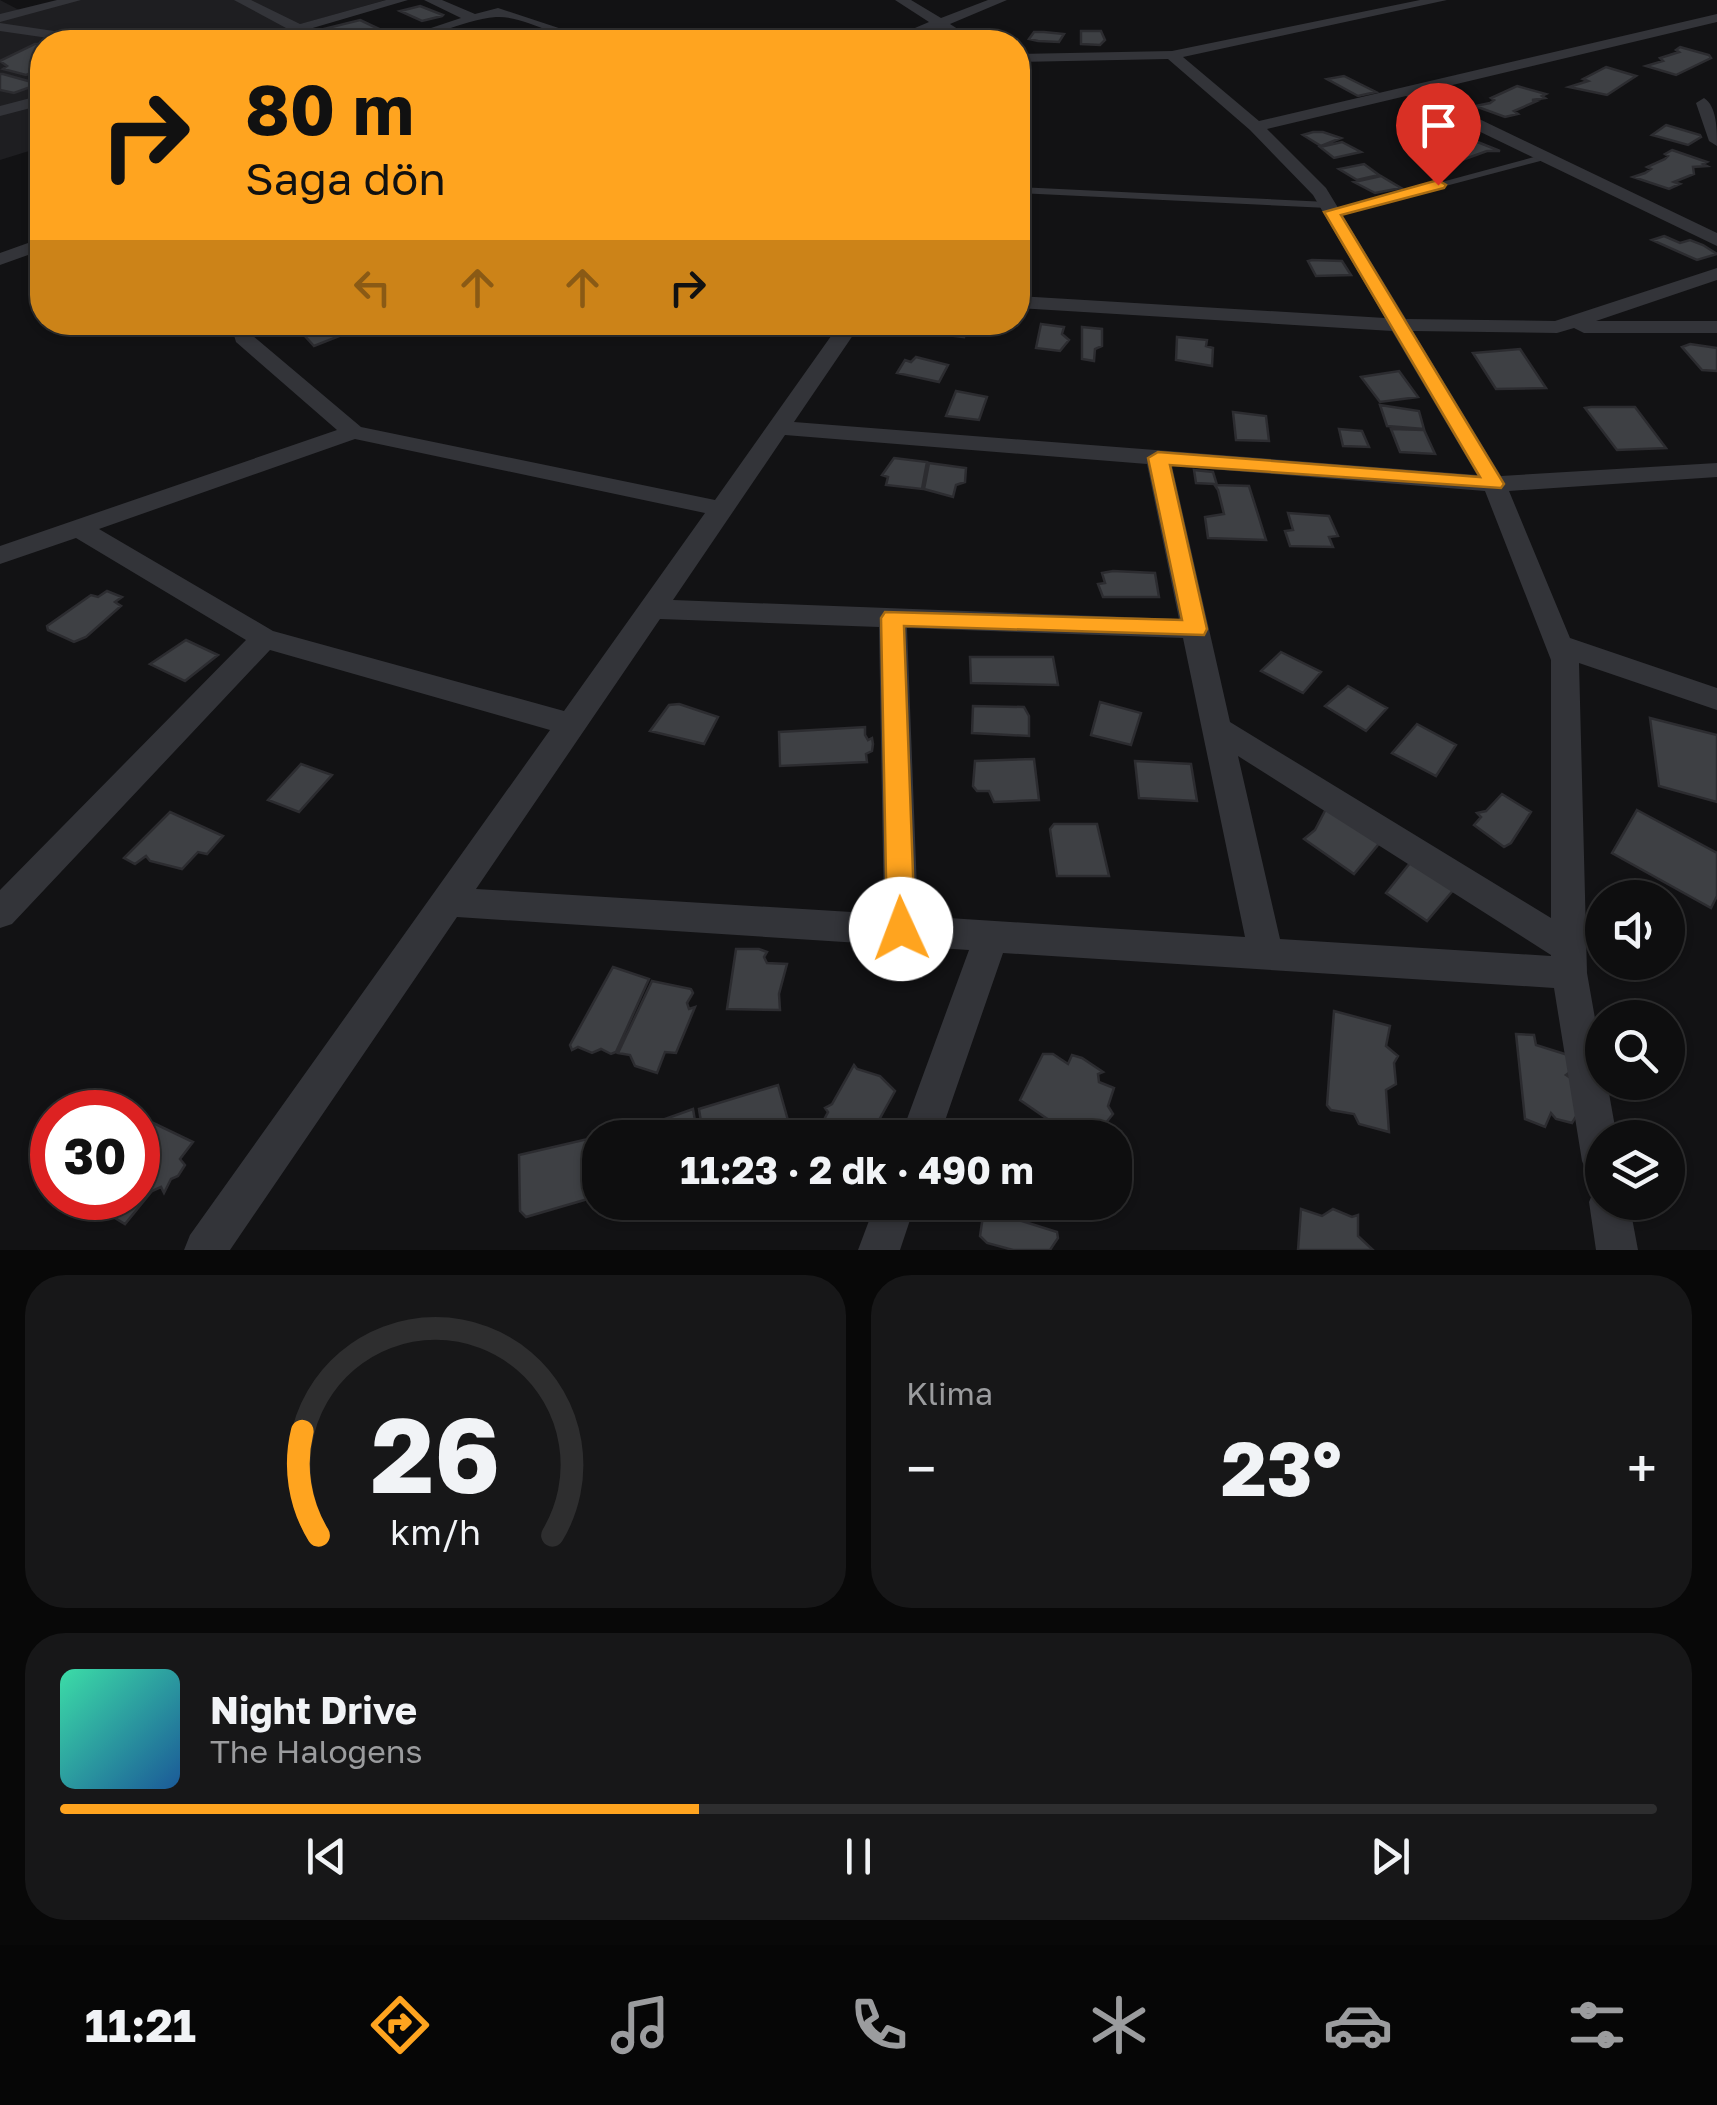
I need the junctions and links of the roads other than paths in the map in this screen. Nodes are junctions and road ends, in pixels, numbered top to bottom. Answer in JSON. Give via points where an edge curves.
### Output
{"nodes":[{"id":1,"x":22,"y":0,"type":"edge"},
{"id":2,"x":74,"y":0,"type":"edge"},
{"id":3,"x":241,"y":0,"type":"edge"},
{"id":4,"x":400,"y":0,"type":"edge"},
{"id":5,"x":430,"y":0,"type":"edge"},
{"id":6,"x":902,"y":0,"type":"edge"},
{"id":7,"x":1000,"y":0,"type":"edge"},
{"id":8,"x":1440,"y":0,"type":"edge"},
{"id":9,"x":36,"y":9,"type":"junction"},
{"id":10,"x":0,"y":18,"type":"edge"},
{"id":11,"x":1717,"y":18,"type":"edge"},
{"id":12,"x":474,"y":19,"type":"junction"},
{"id":13,"x":940,"y":23,"type":"junction"},
{"id":14,"x":0,"y":27,"type":"edge"},
{"id":15,"x":298,"y":30,"type":"joint"},
{"id":16,"x":437,"y":30,"type":"edge"},
{"id":17,"x":556,"y":30,"type":"edge"},
{"id":18,"x":921,"y":30,"type":"edge"},
{"id":19,"x":951,"y":30,"type":"edge"},
{"id":20,"x":30,"y":31,"type":"edge"},
{"id":21,"x":1172,"y":55,"type":"junction"},
{"id":22,"x":1030,"y":58,"type":"edge"},
{"id":23,"x":1408,"y":91,"type":"junction"},
{"id":24,"x":30,"y":103,"type":"edge"},
{"id":25,"x":1704,"y":103,"type":"dead end"},
{"id":26,"x":0,"y":111,"type":"edge"},
{"id":27,"x":1256,"y":127,"type":"junction"},
{"id":28,"x":1717,"y":141,"type":"edge"},
{"id":29,"x":1545,"y":157,"type":"junction"},
{"id":30,"x":1030,"y":191,"type":"edge"},
{"id":31,"x":1330,"y":209,"type":"junction"},
{"id":32,"x":1717,"y":240,"type":"edge"},
{"id":33,"x":30,"y":248,"type":"edge"},
{"id":34,"x":0,"y":258,"type":"edge"},
{"id":35,"x":1717,"y":274,"type":"edge"},
{"id":36,"x":1030,"y":303,"type":"edge"},
{"id":37,"x":1398,"y":325,"type":"junction"},
{"id":38,"x":1557,"y":327,"type":"junction"},
{"id":39,"x":1717,"y":328,"type":"edge"},
{"id":40,"x":242,"y":335,"type":"edge"},
{"id":41,"x":843,"y":335,"type":"edge"},
{"id":42,"x":779,"y":428,"type":"junction"},
{"id":43,"x":354,"y":432,"type":"junction"},
{"id":44,"x":1158,"y":458,"type":"junction"},
{"id":45,"x":1717,"y":470,"type":"edge"},
{"id":46,"x":1494,"y":484,"type":"junction"},
{"id":47,"x":722,"y":510,"type":"junction"},
{"id":48,"x":78,"y":528,"type":"junction"},
{"id":49,"x":0,"y":555,"type":"edge"},
{"id":50,"x":652,"y":609,"type":"junction"},
{"id":51,"x":892,"y":618,"type":"junction"},
{"id":52,"x":1196,"y":629,"type":"junction"},
{"id":53,"x":264,"y":638,"type":"junction"},
{"id":54,"x":1559,"y":645,"type":"junction"},
{"id":55,"x":1717,"y":699,"type":"edge"},
{"id":56,"x":572,"y":724,"type":"junction"},
{"id":57,"x":1218,"y":728,"type":"junction"},
{"id":58,"x":6,"y":895,"type":"edge"},
{"id":59,"x":448,"y":902,"type":"junction"},
{"id":60,"x":901,"y":929,"type":"junction"},
{"id":61,"x":992,"y":934,"type":"junction"},
{"id":62,"x":1266,"y":953,"type":"junction"},
{"id":63,"x":1569,"y":960,"type":"junction"},
{"id":64,"x":925,"y":1120,"type":"edge"},
{"id":65,"x":1595,"y":1120,"type":"edge"},
{"id":66,"x":889,"y":1220,"type":"edge"},
{"id":67,"x":1612,"y":1220,"type":"edge"},
{"id":68,"x":205,"y":1250,"type":"edge"},
{"id":69,"x":878,"y":1250,"type":"edge"},
{"id":70,"x":1617,"y":1250,"type":"edge"}],
"edges":[{"from":1,"to":9,"type":"street"},
{"from":2,"to":9,"type":"street"},
{"from":3,"to":15,"type":"street"},
{"from":4,"to":15,"type":"street"},
{"from":5,"to":12,"type":"street"},
{"from":6,"to":13,"type":"street"},
{"from":7,"to":13,"type":"street"},
{"from":8,"to":21,"type":"street"},
{"from":9,"to":10,"type":"street"},
{"from":11,"to":23,"type":"street"},
{"from":12,"to":16,"type":"street"},
{"from":12,"to":17,"type":"street","via":[[498,12]]},
{"from":13,"to":18,"type":"street"},
{"from":13,"to":19,"type":"street"},
{"from":14,"to":20,"type":"street"},
{"from":21,"to":22,"type":"street"},
{"from":21,"to":27,"type":"street"},
{"from":23,"to":27,"type":"street"},
{"from":23,"to":29,"type":"street"},
{"from":24,"to":26,"type":"street"},
{"from":25,"to":28,"type":"street"},
{"from":27,"to":31,"type":"street"},
{"from":29,"to":31,"type":"lane"},
{"from":29,"to":32,"type":"street"},
{"from":30,"to":31,"type":"lane"},
{"from":31,"to":37,"type":"street"},
{"from":33,"to":34,"type":"street"},
{"from":35,"to":38,"type":"street"},
{"from":36,"to":37,"type":"street"},
{"from":37,"to":38,"type":"street"},
{"from":37,"to":46,"type":"street"},
{"from":38,"to":39,"type":"street"},
{"from":40,"to":43,"type":"street"},
{"from":41,"to":42,"type":"street"},
{"from":42,"to":44,"type":"street"},
{"from":42,"to":47,"type":"street"},
{"from":43,"to":47,"type":"street"},
{"from":43,"to":48,"type":"street"},
{"from":44,"to":46,"type":"street"},
{"from":44,"to":52,"type":"street"},
{"from":45,"to":46,"type":"street"},
{"from":46,"to":54,"type":"street"},
{"from":47,"to":50,"type":"street"},
{"from":48,"to":49,"type":"street"},
{"from":48,"to":53,"type":"street"},
{"from":50,"to":51,"type":"street"},
{"from":50,"to":56,"type":"street"},
{"from":51,"to":52,"type":"street"},
{"from":51,"to":60,"type":"street"},
{"from":52,"to":57,"type":"street"},
{"from":53,"to":56,"type":"street"},
{"from":53,"to":58,"type":"street"},
{"from":54,"to":55,"type":"street"},
{"from":54,"to":63,"type":"street","via":[[1565,660]]},
{"from":56,"to":59,"type":"street"},
{"from":57,"to":62,"type":"street"},
{"from":57,"to":63,"type":"street"},
{"from":59,"to":60,"type":"street"},
{"from":59,"to":68,"type":"street"},
{"from":60,"to":61,"type":"street"},
{"from":61,"to":62,"type":"street"},
{"from":61,"to":64,"type":"street"},
{"from":62,"to":63,"type":"street"},
{"from":63,"to":65,"type":"street"},
{"from":66,"to":69,"type":"street"},
{"from":67,"to":70,"type":"street"}]}
